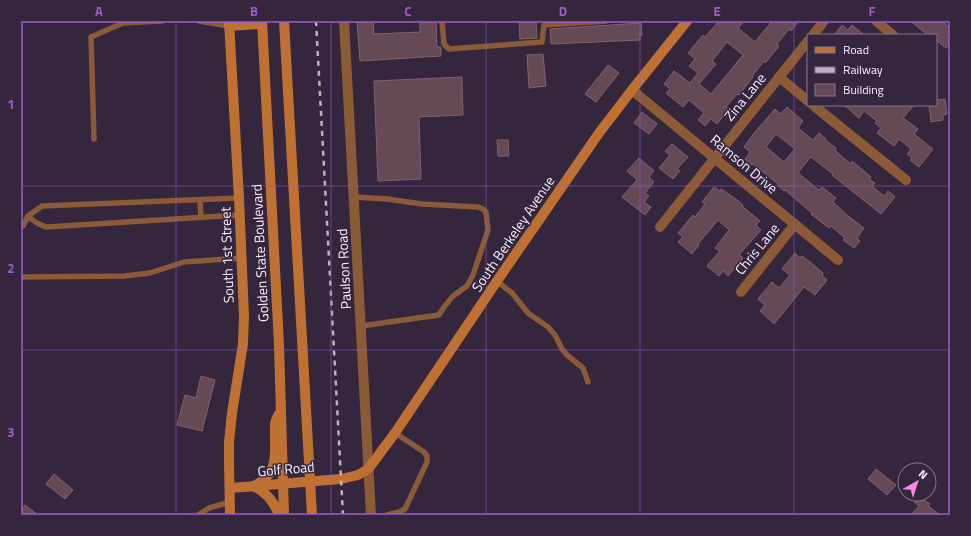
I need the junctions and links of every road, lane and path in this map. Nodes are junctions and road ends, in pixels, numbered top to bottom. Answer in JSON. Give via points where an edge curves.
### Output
{"nodes":[{"id":1,"x":162,"y":21,"type":"edge"},
{"id":2,"x":199,"y":21,"type":"edge"},
{"id":3,"x":284,"y":21,"type":"edge"},
{"id":4,"x":344,"y":21,"type":"edge"},
{"id":5,"x":442,"y":21,"type":"edge"},
{"id":6,"x":606,"y":21,"type":"edge"},
{"id":7,"x":687,"y":21,"type":"edge"},
{"id":8,"x":824,"y":21,"type":"edge"},
{"id":9,"x":876,"y":21,"type":"edge"},
{"id":10,"x":262,"y":22,"type":"edge"},
{"id":11,"x":229,"y":24,"type":"edge"},
{"id":12,"x":814,"y":34,"type":"edge"},
{"id":13,"x":892,"y":34,"type":"edge"},
{"id":14,"x":807,"y":42,"type":"edge"},
{"id":15,"x":779,"y":77,"type":"junction"},
{"id":16,"x":632,"y":90,"type":"junction"},
{"id":17,"x":807,"y":100,"type":"edge"},
{"id":18,"x":814,"y":106,"type":"edge"},
{"id":19,"x":94,"y":139,"type":"dead end"},
{"id":20,"x":715,"y":158,"type":"junction"},
{"id":21,"x":906,"y":180,"type":"dead end"},
{"id":22,"x":354,"y":197,"type":"junction"},
{"id":23,"x":239,"y":198,"type":"junction"},
{"id":24,"x":200,"y":200,"type":"junction"},
{"id":25,"x":239,"y":214,"type":"junction"},
{"id":26,"x":28,"y":216,"type":"junction"},
{"id":27,"x":201,"y":217,"type":"junction"},
{"id":28,"x":795,"y":224,"type":"junction"},
{"id":29,"x":21,"y":227,"type":"edge"},
{"id":30,"x":660,"y":227,"type":"dead end"},
{"id":31,"x":242,"y":258,"type":"junction"},
{"id":32,"x":838,"y":260,"type":"dead end"},
{"id":33,"x":21,"y":277,"type":"edge"},
{"id":34,"x":497,"y":281,"type":"junction"},
{"id":35,"x":741,"y":292,"type":"dead end"},
{"id":36,"x":361,"y":326,"type":"junction"},
{"id":37,"x":588,"y":382,"type":"dead end"},
{"id":38,"x":281,"y":411,"type":"junction"},
{"id":39,"x":395,"y":433,"type":"junction"},
{"id":40,"x":369,"y":468,"type":"junction"},
{"id":41,"x":310,"y":481,"type":"junction"},
{"id":42,"x":283,"y":483,"type":"junction"},
{"id":43,"x":253,"y":486,"type":"junction"},
{"id":44,"x":230,"y":488,"type":"junction"},
{"id":45,"x":230,"y":502,"type":"junction"},
{"id":46,"x":198,"y":515,"type":"edge"},
{"id":47,"x":230,"y":515,"type":"edge"},
{"id":48,"x":279,"y":515,"type":"edge"},
{"id":49,"x":284,"y":515,"type":"edge"},
{"id":50,"x":312,"y":515,"type":"edge"},
{"id":51,"x":372,"y":515,"type":"edge"},
{"id":52,"x":387,"y":515,"type":"edge"}],
"edges":[{"from":1,"to":19,"type":"lane","via":[[123,23],[91,36]]},
{"from":2,"to":11,"type":"lane"},
{"from":3,"to":41,"type":"street"},
{"from":4,"to":22,"type":"street","name":"Paulson Road"},
{"from":5,"to":6,"type":"lane","via":[[444,44],[449,50],[542,42],[544,25]]},
{"from":7,"to":16,"type":"street","name":"South Berkeley Avenue"},
{"from":8,"to":12,"type":"street"},
{"from":9,"to":13,"type":"street"},
{"from":10,"to":11,"type":"street"},
{"from":10,"to":38,"type":"street","name":"Golden State Boulevard"},
{"from":11,"to":23,"type":"street","name":"South 1st Street"},
{"from":14,"to":15,"type":"street","name":"Zina Lane"},
{"from":15,"to":17,"type":"street"},
{"from":15,"to":20,"type":"street","name":"Zina Lane"},
{"from":16,"to":20,"type":"street","name":"Ramson Drive"},
{"from":16,"to":34,"type":"street","name":"South Berkeley Avenue","via":[[599,133]]},
{"from":18,"to":21,"type":"street"},
{"from":20,"to":28,"type":"street","name":"Ramson Drive"},
{"from":20,"to":30,"type":"street","name":"Zina Lane"},
{"from":22,"to":36,"type":"street","name":"Paulson Road"},
{"from":22,"to":36,"type":"lane","via":[[478,207],[486,212],[488,230],[467,286],[453,296],[439,315]]},
{"from":23,"to":24,"type":"lane"},
{"from":23,"to":25,"type":"street","name":"South 1st Street"},
{"from":24,"to":26,"type":"lane","via":[[42,206]]},
{"from":24,"to":27,"type":"lane"},
{"from":25,"to":27,"type":"lane"},
{"from":25,"to":31,"type":"street","name":"South 1st Street"},
{"from":26,"to":27,"type":"lane","via":[[47,227]]},
{"from":26,"to":29,"type":"lane"},
{"from":28,"to":32,"type":"street","name":"Ramson Drive"},
{"from":28,"to":35,"type":"street","name":"Chris Lane"},
{"from":31,"to":33,"type":"lane","via":[[184,262],[150,273],[125,276]]},
{"from":31,"to":44,"type":"street","name":"South 1st Street","via":[[244,334],[230,430]]},
{"from":34,"to":37,"type":"lane","via":[[512,293],[528,313],[548,327],[567,355],[583,368]]},
{"from":34,"to":39,"type":"street","name":"South Berkeley Avenue"},
{"from":36,"to":40,"type":"street","name":"Paulson Road"},
{"from":38,"to":42,"type":"street","name":"Golden State Boulevard"},
{"from":38,"to":43,"type":"street","via":[[274,421],[273,468],[266,478]]},
{"from":39,"to":40,"type":"street","name":"South Berkeley Avenue"},
{"from":39,"to":52,"type":"lane","via":[[424,452],[427,462],[404,509]]},
{"from":40,"to":41,"type":"street","name":"Golf Road","via":[[354,477]]},
{"from":40,"to":51,"type":"street","name":"Paulson Road"},
{"from":41,"to":42,"type":"street","name":"Golf Road"},
{"from":41,"to":50,"type":"street"},
{"from":42,"to":43,"type":"street","name":"Golf Road"},
{"from":42,"to":49,"type":"street","name":"Golden State Boulevard"},
{"from":43,"to":44,"type":"street","name":"Golf Road"},
{"from":43,"to":48,"type":"street","via":[[268,496]]},
{"from":44,"to":45,"type":"street"},
{"from":45,"to":46,"type":"lane","via":[[209,508]]},
{"from":45,"to":47,"type":"street"}]}
